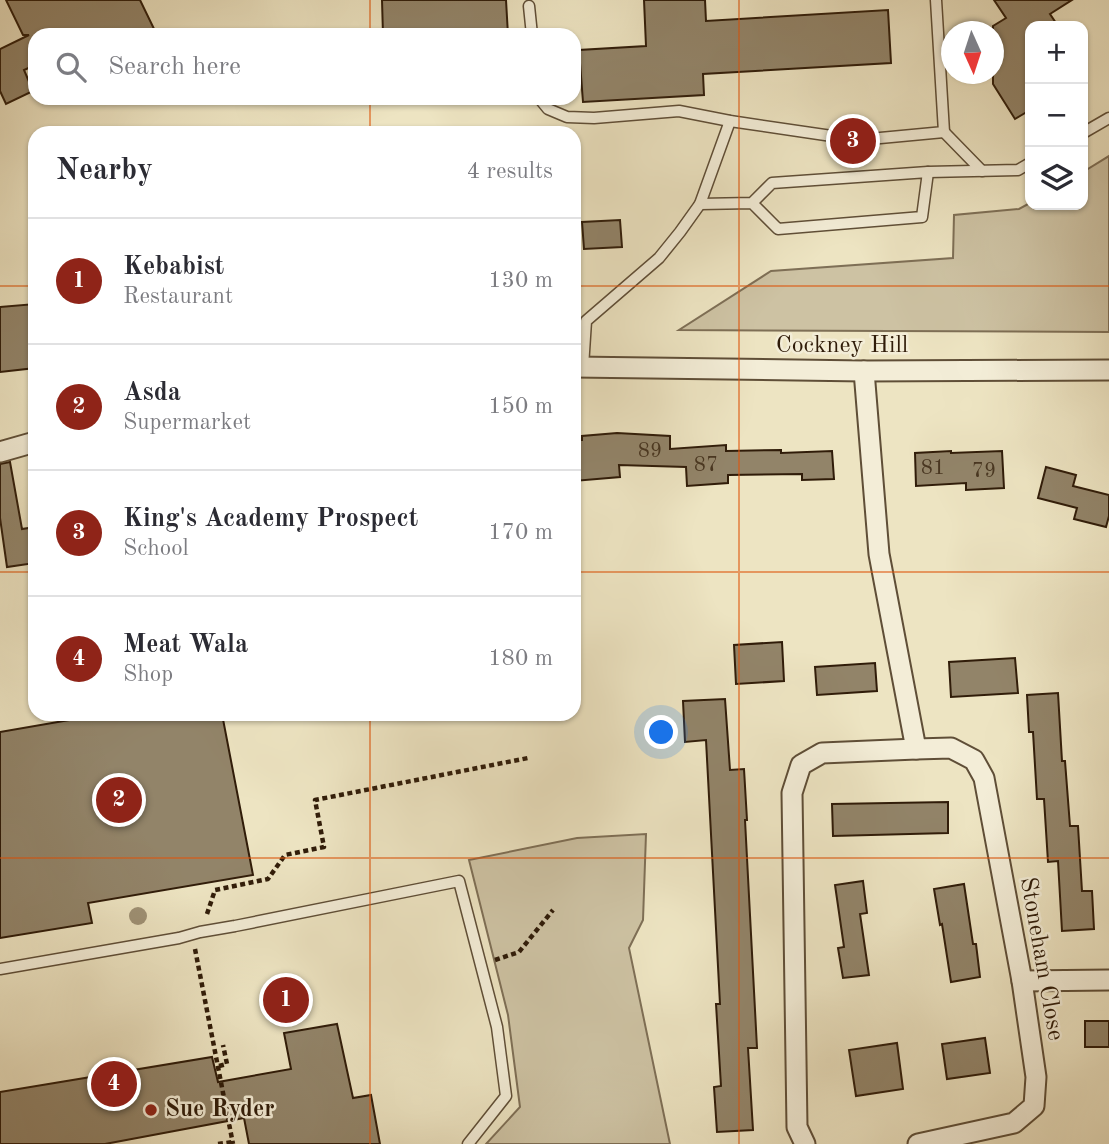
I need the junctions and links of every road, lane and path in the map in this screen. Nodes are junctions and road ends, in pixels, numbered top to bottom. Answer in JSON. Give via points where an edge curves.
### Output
{"nodes":[{"id":1,"x":936,"y":0,"type":"edge"},
{"id":2,"x":529,"y":6,"type":"dead end"},
{"id":3,"x":531,"y":28,"type":"edge"},
{"id":4,"x":545,"y":105,"type":"edge"},
{"id":5,"x":1109,"y":118,"type":"edge"},
{"id":6,"x":730,"y":121,"type":"junction"},
{"id":7,"x":1088,"y":130,"type":"edge"},
{"id":8,"x":944,"y":132,"type":"junction"},
{"id":9,"x":1025,"y":166,"type":"edge"},
{"id":10,"x":982,"y":171,"type":"junction"},
{"id":11,"x":928,"y":172,"type":"junction"},
{"id":12,"x":752,"y":203,"type":"junction"},
{"id":13,"x":700,"y":204,"type":"junction"},
{"id":14,"x":581,"y":350,"type":"edge"},
{"id":15,"x":581,"y":367,"type":"edge"},
{"id":16,"x":1109,"y":370,"type":"edge"},
{"id":17,"x":864,"y":371,"type":"junction"},
{"id":18,"x":28,"y":444,"type":"edge"},
{"id":19,"x":0,"y":452,"type":"edge"},
{"id":20,"x":916,"y":749,"type":"junction"},
{"id":21,"x":553,"y":910,"type":"dead end"},
{"id":22,"x":481,"y":965,"type":"junction"},
{"id":23,"x":0,"y":969,"type":"edge"},
{"id":24,"x":1109,"y":980,"type":"edge"},
{"id":25,"x":1022,"y":981,"type":"junction"},
{"id":26,"x":223,"y":1045,"type":"dead end"},
{"id":27,"x":219,"y":1066,"type":"dead end"},
{"id":28,"x":233,"y":1142,"type":"dead end"},
{"id":29,"x":218,"y":1144,"type":"edge"},
{"id":30,"x":468,"y":1144,"type":"edge"},
{"id":31,"x":804,"y":1144,"type":"edge"},
{"id":32,"x":918,"y":1144,"type":"edge"}],
"edges":[{"from":1,"to":8,"type":"lane"},
{"from":2,"to":3,"type":"lane"},
{"from":4,"to":6,"type":"lane","via":[[567,117],[679,111]]},
{"from":5,"to":7,"type":"lane"},
{"from":6,"to":8,"type":"lane","via":[[859,140]]},
{"from":6,"to":13,"type":"lane"},
{"from":8,"to":10,"type":"lane"},
{"from":9,"to":10,"type":"lane"},
{"from":10,"to":11,"type":"lane"},
{"from":11,"to":12,"type":"lane","via":[[772,183]]},
{"from":11,"to":12,"type":"lane","via":[[922,217],[778,229]]},
{"from":12,"to":13,"type":"lane"},
{"from":13,"to":14,"type":"lane","via":[[659,258],[586,321]]},
{"from":15,"to":17,"type":"street","name":"Cockney Hill"},
{"from":16,"to":17,"type":"street","name":"Cockney Hill"},
{"from":17,"to":20,"type":"street","via":[[879,554]]},
{"from":18,"to":19,"type":"street"},
{"from":20,"to":25,"type":"street","name":"Stoneham Close","via":[[951,748],[974,760],[984,779]]},
{"from":20,"to":31,"type":"street","name":"Stoneham Close","via":[[822,753],[801,765],[792,793],[797,1127]]},
{"from":21,"to":22,"type":"path","via":[[519,952]]},
{"from":22,"to":23,"type":"lane","via":[[459,881],[179,939]]},
{"from":22,"to":30,"type":"lane","via":[[497,1027],[506,1096]]},
{"from":24,"to":25,"type":"street"},
{"from":25,"to":32,"type":"street","name":"Stoneham Close","via":[[1036,1077],[1034,1106],[1014,1124]]},
{"from":26,"to":27,"type":"path","via":[[228,1064]]},
{"from":28,"to":29,"type":"path"}]}
